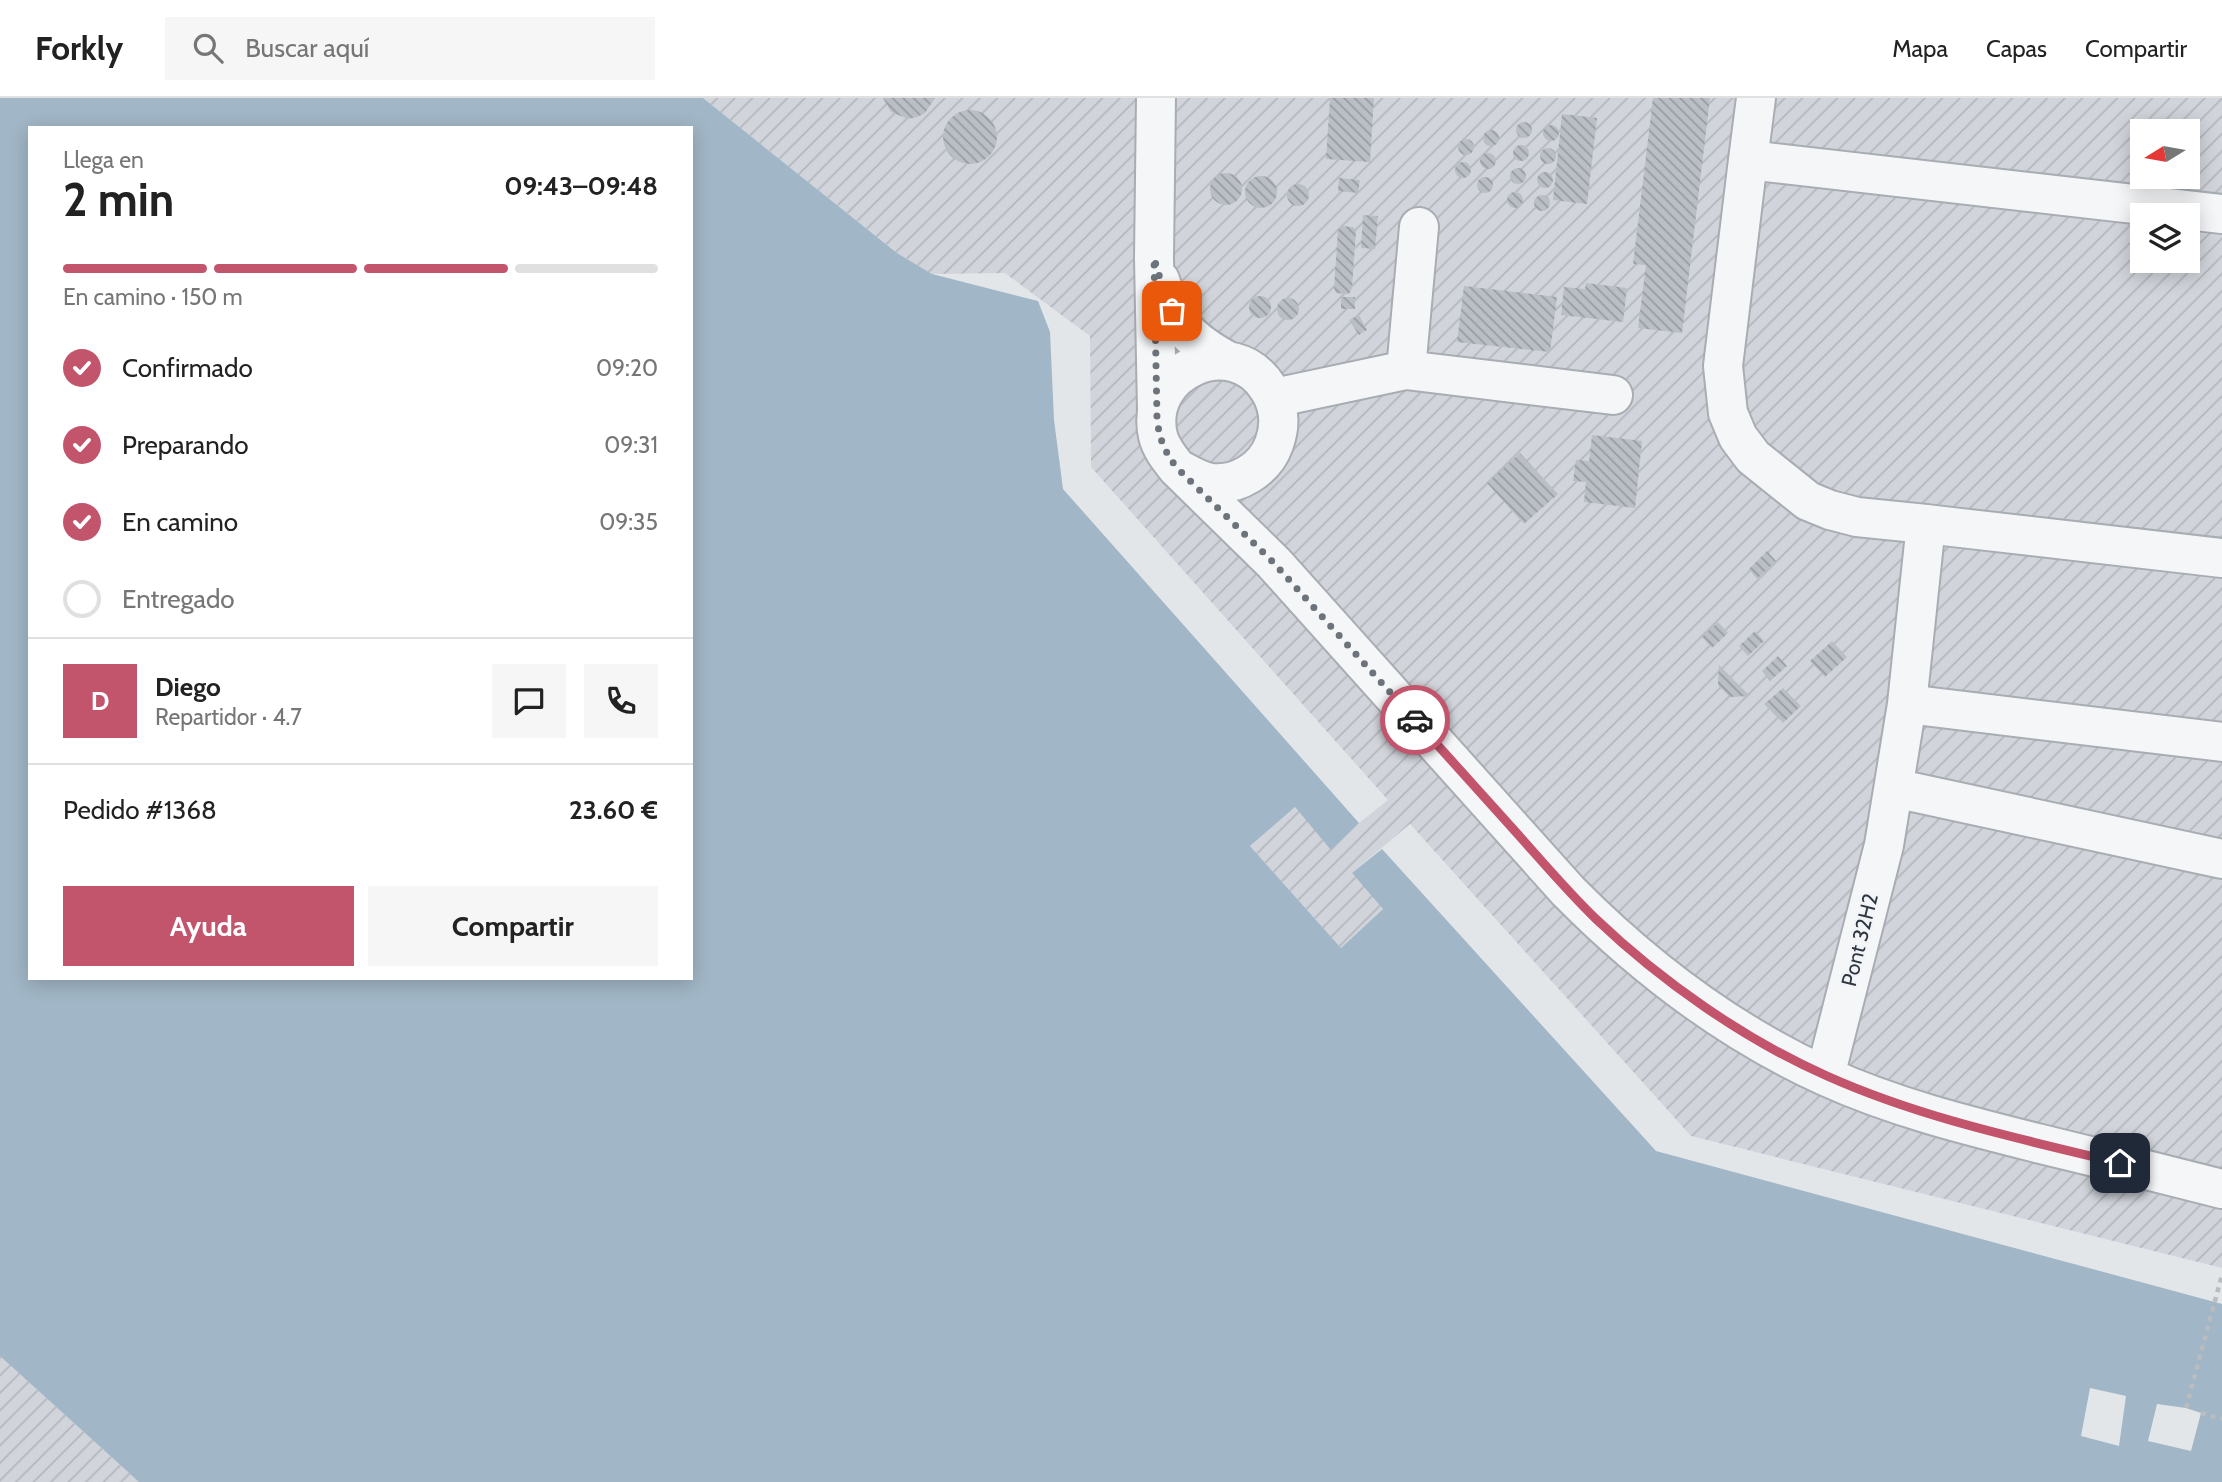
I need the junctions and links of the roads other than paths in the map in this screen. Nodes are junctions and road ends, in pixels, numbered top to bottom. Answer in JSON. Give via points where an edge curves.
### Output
{"nodes":[{"id":1,"x":1156,"y":98,"type":"edge"},
{"id":2,"x":1756,"y":98,"type":"edge"},
{"id":3,"x":1748,"y":160,"type":"junction"},
{"id":4,"x":2222,"y":214,"type":"edge"},
{"id":5,"x":1419,"y":227,"type":"dead end"},
{"id":6,"x":1154,"y":258,"type":"junction"},
{"id":7,"x":1228,"y":361,"type":"junction"},
{"id":8,"x":1406,"y":370,"type":"junction"},
{"id":9,"x":1613,"y":395,"type":"dead end"},
{"id":10,"x":1274,"y":398,"type":"junction"},
{"id":11,"x":1157,"y":418,"type":"junction"},
{"id":12,"x":1261,"y":465,"type":"junction"},
{"id":13,"x":1177,"y":468,"type":"junction"},
{"id":14,"x":1926,"y":524,"type":"junction"},
{"id":15,"x":2222,"y":558,"type":"edge"},
{"id":16,"x":1274,"y":563,"type":"junction"},
{"id":17,"x":1907,"y":704,"type":"junction"},
{"id":18,"x":2222,"y":742,"type":"edge"},
{"id":19,"x":1894,"y":788,"type":"junction"},
{"id":20,"x":2222,"y":859,"type":"edge"},
{"id":21,"x":1825,"y":1076,"type":"junction"},
{"id":22,"x":2222,"y":1189,"type":"edge"}],
"edges":[{"from":1,"to":6,"type":"street"},
{"from":2,"to":3,"type":"street"},
{"from":3,"to":4,"type":"street"},
{"from":3,"to":14,"type":"street","via":[[1723,366],[1728,413],[1738,437],[1753,457],[1808,501],[1857,517]]},
{"from":5,"to":8,"type":"street"},
{"from":6,"to":7,"type":"street","via":[[1165,295],[1186,332]]},
{"from":6,"to":11,"type":"street"},
{"from":7,"to":10,"type":"street","via":[[1263,380]]},
{"from":7,"to":11,"type":"street","via":[[1208,361],[1172,380]]},
{"from":8,"to":9,"type":"street"},
{"from":8,"to":10,"type":"street"},
{"from":10,"to":12,"type":"street","via":[[1278,434]]},
{"from":11,"to":13,"type":"street","via":[[1158,436]]},
{"from":12,"to":13,"type":"street","via":[[1246,476],[1211,483]]},
{"from":12,"to":16,"type":"street","via":[[1252,501],[1260,537]]},
{"from":13,"to":16,"type":"street"},
{"from":14,"to":15,"type":"street"},
{"from":14,"to":17,"type":"street","name":"Pont 32H2"},
{"from":16,"to":21,"type":"street","via":[[1595,918],[1638,956],[1727,1021]]},
{"from":17,"to":18,"type":"street"},
{"from":17,"to":19,"type":"street","name":"Pont 32H2"},
{"from":19,"to":20,"type":"street"},
{"from":19,"to":21,"type":"street","name":"Pont 32H2","via":[[1879,868]]},
{"from":21,"to":22,"type":"street","via":[[1918,1112]]}]}
